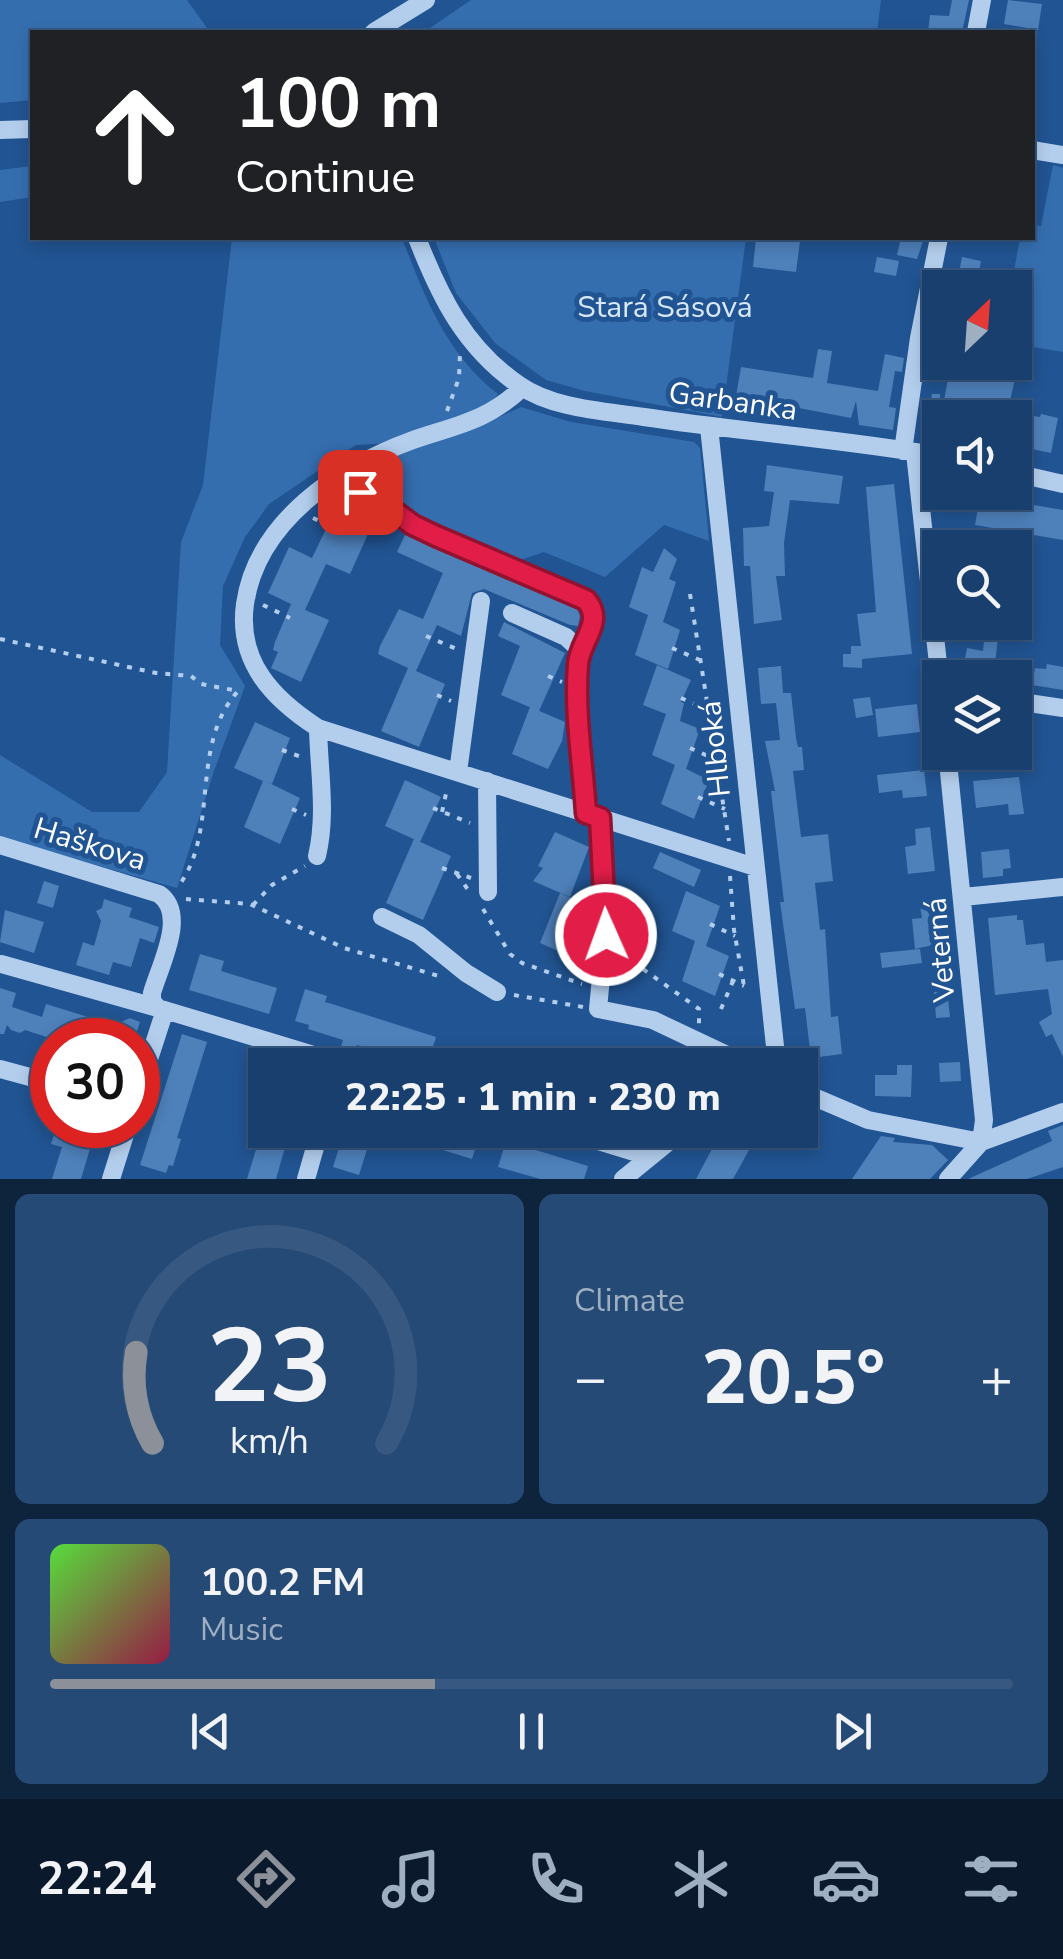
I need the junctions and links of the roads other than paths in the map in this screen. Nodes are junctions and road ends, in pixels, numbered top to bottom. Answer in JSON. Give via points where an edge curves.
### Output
{"nodes":[{"id":1,"x":426,"y":0,"type":"edge"},
{"id":2,"x":982,"y":0,"type":"edge"},
{"id":3,"x":377,"y":30,"type":"edge"},
{"id":4,"x":976,"y":30,"type":"edge"},
{"id":5,"x":30,"y":129,"type":"edge"},
{"id":6,"x":0,"y":130,"type":"edge"},
{"id":7,"x":1035,"y":150,"type":"edge"},
{"id":8,"x":1063,"y":155,"type":"edge"},
{"id":9,"x":418,"y":240,"type":"edge"},
{"id":10,"x":939,"y":240,"type":"edge"},
{"id":11,"x":522,"y":388,"type":"junction"},
{"id":12,"x":709,"y":427,"type":"junction"},
{"id":13,"x":909,"y":452,"type":"junction"},
{"id":14,"x":922,"y":454,"type":"edge"},
{"id":15,"x":382,"y":455,"type":"junction"},
{"id":16,"x":1032,"y":477,"type":"edge"},
{"id":17,"x":1063,"y":484,"type":"edge"},
{"id":18,"x":360,"y":492,"type":"dead end"},
{"id":19,"x":379,"y":500,"type":"junction"},
{"id":20,"x":481,"y":601,"type":"dead end"},
{"id":21,"x":512,"y":613,"type":"dead end"},
{"id":22,"x":580,"y":650,"type":"junction"},
{"id":23,"x":937,"y":660,"type":"edge"},
{"id":24,"x":1032,"y":703,"type":"edge"},
{"id":25,"x":1063,"y":708,"type":"edge"},
{"id":26,"x":318,"y":728,"type":"junction"},
{"id":27,"x":950,"y":770,"type":"edge"},
{"id":28,"x":452,"y":771,"type":"junction"},
{"id":29,"x":487,"y":782,"type":"junction"},
{"id":30,"x":593,"y":815,"type":"junction"},
{"id":31,"x":0,"y":846,"type":"edge"},
{"id":32,"x":316,"y":856,"type":"road end"},
{"id":33,"x":755,"y":867,"type":"junction"},
{"id":34,"x":1063,"y":887,"type":"edge"},
{"id":35,"x":480,"y":898,"type":"road end"},
{"id":36,"x":963,"y":898,"type":"junction"},
{"id":37,"x":382,"y":917,"type":"dead end"},
{"id":38,"x":1,"y":964,"type":"edge"},
{"id":39,"x":496,"y":992,"type":"road end"},
{"id":40,"x":161,"y":1009,"type":"junction"},
{"id":41,"x":159,"y":1018,"type":"edge"},
{"id":42,"x":289,"y":1048,"type":"edge"},
{"id":43,"x":715,"y":1048,"type":"edge"},
{"id":44,"x":775,"y":1048,"type":"edge"},
{"id":45,"x":0,"y":1069,"type":"edge"},
{"id":46,"x":30,"y":1077,"type":"edge"},
{"id":47,"x":818,"y":1099,"type":"edge"},
{"id":48,"x":1063,"y":1112,"type":"edge"},
{"id":49,"x":981,"y":1142,"type":"junction"},
{"id":50,"x":121,"y":1148,"type":"edge"},
{"id":51,"x":315,"y":1148,"type":"edge"},
{"id":52,"x":621,"y":1148,"type":"edge"},
{"id":53,"x":661,"y":1148,"type":"edge"},
{"id":54,"x":650,"y":1157,"type":"junction"},
{"id":55,"x":111,"y":1179,"type":"edge"},
{"id":56,"x":306,"y":1179,"type":"edge"},
{"id":57,"x":623,"y":1179,"type":"edge"},
{"id":58,"x":948,"y":1179,"type":"edge"}],
"edges":[{"from":1,"to":3,"type":"street"},
{"from":2,"to":4,"type":"street"},
{"from":5,"to":6,"type":"street"},
{"from":7,"to":8,"type":"street"},
{"from":9,"to":11,"type":"street","via":[[464,334]]},
{"from":10,"to":13,"type":"street","via":[[919,338]]},
{"from":11,"to":12,"type":"street","name":"Garbanka","via":[[590,409]]},
{"from":11,"to":15,"type":"street","via":[[484,418]]},
{"from":12,"to":13,"type":"street","name":"Garbanka"},
{"from":12,"to":33,"type":"street","name":"Hlboká"},
{"from":13,"to":14,"type":"street","name":"Garbanka"},
{"from":13,"to":23,"type":"street"},
{"from":15,"to":19,"type":"street"},
{"from":15,"to":26,"type":"street","via":[[286,518],[254,568],[246,597],[245,639],[254,668],[271,692]]},
{"from":16,"to":17,"type":"street"},
{"from":18,"to":19,"type":"street"},
{"from":19,"to":22,"type":"street","via":[[424,531],[586,600],[595,619]]},
{"from":20,"to":28,"type":"street"},
{"from":21,"to":22,"type":"street"},
{"from":22,"to":30,"type":"street"},
{"from":24,"to":25,"type":"street"},
{"from":26,"to":28,"type":"street"},
{"from":26,"to":32,"type":"street","via":[[324,811]]},
{"from":27,"to":36,"type":"street","name":"Veterná"},
{"from":28,"to":29,"type":"street"},
{"from":29,"to":30,"type":"street"},
{"from":29,"to":35,"type":"street"},
{"from":30,"to":33,"type":"street"},
{"from":30,"to":43,"type":"street","via":[[606,935],[600,999]]},
{"from":31,"to":40,"type":"street","name":"Haškova","via":[[167,900],[174,918],[152,993]]},
{"from":33,"to":44,"type":"street","name":"Hlboká"},
{"from":34,"to":36,"type":"street"},
{"from":36,"to":49,"type":"street","name":"Veterná"},
{"from":37,"to":39,"type":"street","via":[[419,935]]},
{"from":38,"to":40,"type":"street"},
{"from":40,"to":41,"type":"street","name":"Haškova"},
{"from":40,"to":42,"type":"street"},
{"from":45,"to":46,"type":"street"},
{"from":47,"to":49,"type":"street","via":[[868,1120]]},
{"from":48,"to":49,"type":"street"},
{"from":49,"to":58,"type":"street"},
{"from":50,"to":55,"type":"street"},
{"from":51,"to":56,"type":"street"},
{"from":52,"to":54,"type":"street"},
{"from":53,"to":54,"type":"street"},
{"from":54,"to":57,"type":"street"}]}
